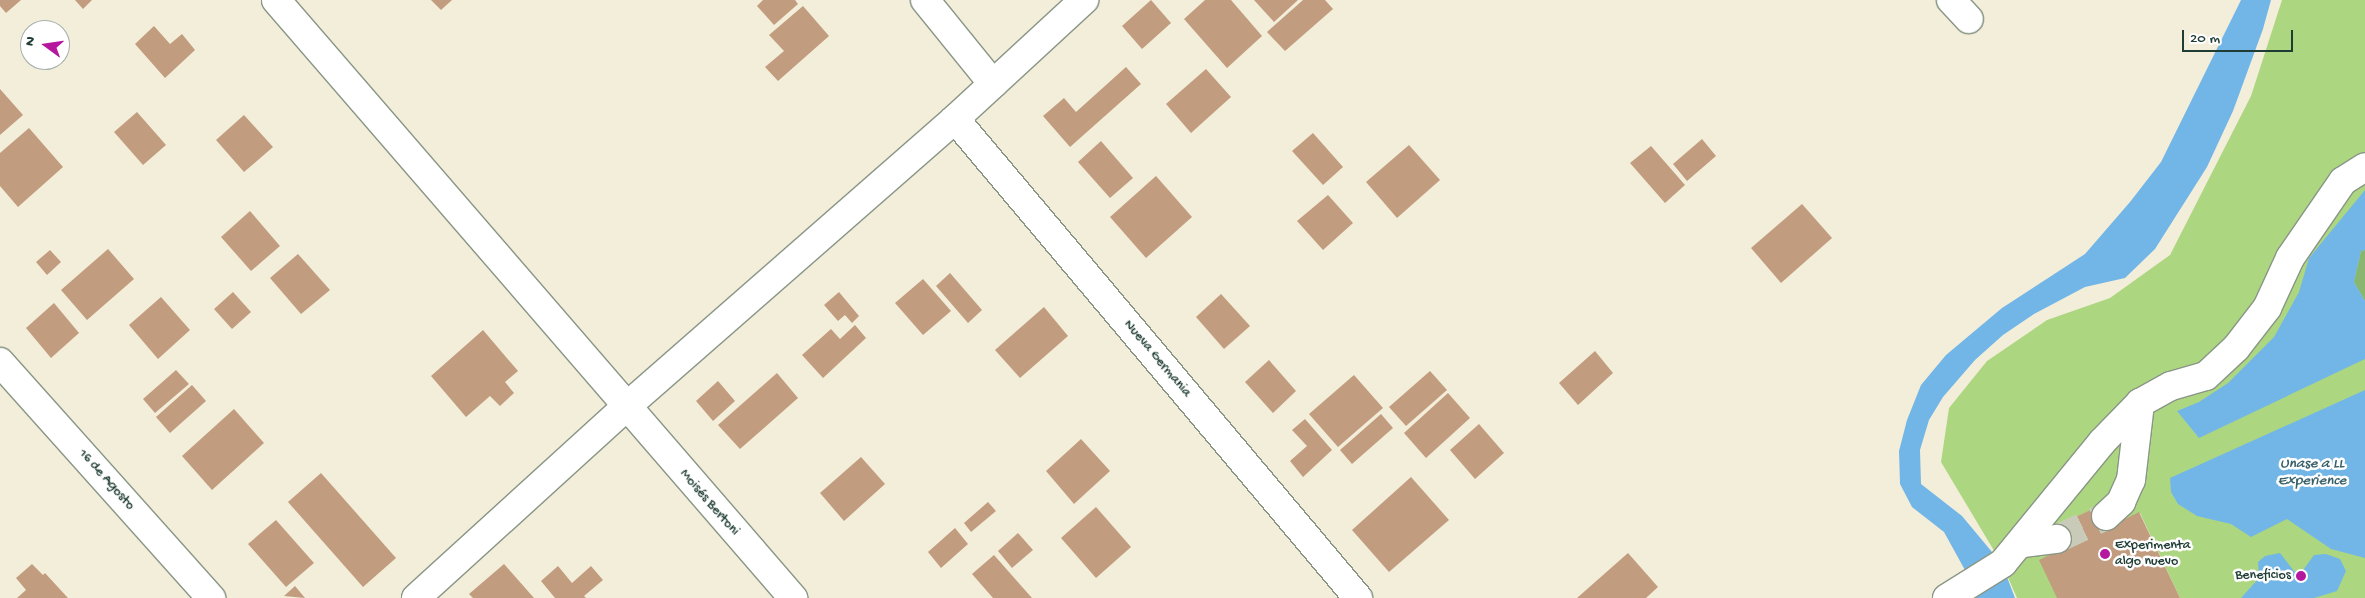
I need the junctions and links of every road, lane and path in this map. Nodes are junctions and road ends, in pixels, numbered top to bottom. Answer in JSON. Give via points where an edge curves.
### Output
{"nodes":[{"id":1,"x":276,"y":0,"type":"edge"},
{"id":2,"x":925,"y":0,"type":"edge"},
{"id":3,"x":1084,"y":0,"type":"edge"},
{"id":4,"x":993,"y":84,"type":"junction"},
{"id":5,"x":955,"y":119,"type":"junction"},
{"id":6,"x":2365,"y":167,"type":"edge"},
{"id":7,"x":0,"y":362,"type":"edge"},
{"id":8,"x":2140,"y":403,"type":"junction"},
{"id":9,"x":626,"y":407,"type":"junction"},
{"id":10,"x":2106,"y":516,"type":"tunnel mouth"},
{"id":11,"x":2057,"y":539,"type":"tunnel mouth"},
{"id":12,"x":2023,"y":542,"type":"junction"},
{"id":13,"x":211,"y":598,"type":"edge"},
{"id":14,"x":416,"y":598,"type":"edge"},
{"id":15,"x":793,"y":598,"type":"edge"},
{"id":16,"x":1358,"y":598,"type":"edge"},
{"id":17,"x":1947,"y":598,"type":"edge"}],
"edges":[{"from":1,"to":9,"type":"street","name":"Moisés Bertoni"},
{"from":2,"to":4,"type":"street"},
{"from":3,"to":4,"type":"street"},
{"from":4,"to":5,"type":"street"},
{"from":5,"to":9,"type":"street"},
{"from":5,"to":16,"type":"street","name":"Nueva Germania"},
{"from":6,"to":8,"type":"street","via":[[2343,180],[2290,258],[2267,308],[2236,348],[2206,376],[2171,386]]},
{"from":7,"to":13,"type":"street","name":"16 de Agosto"},
{"from":8,"to":10,"type":"street","via":[[2131,480],[2121,502]]},
{"from":8,"to":12,"type":"street","via":[[2102,442]]},
{"from":9,"to":14,"type":"street"},
{"from":9,"to":15,"type":"street","name":"Moisés Bertoni"},
{"from":11,"to":12,"type":"street"},
{"from":12,"to":17,"type":"street","via":[[2003,563]]}]}
